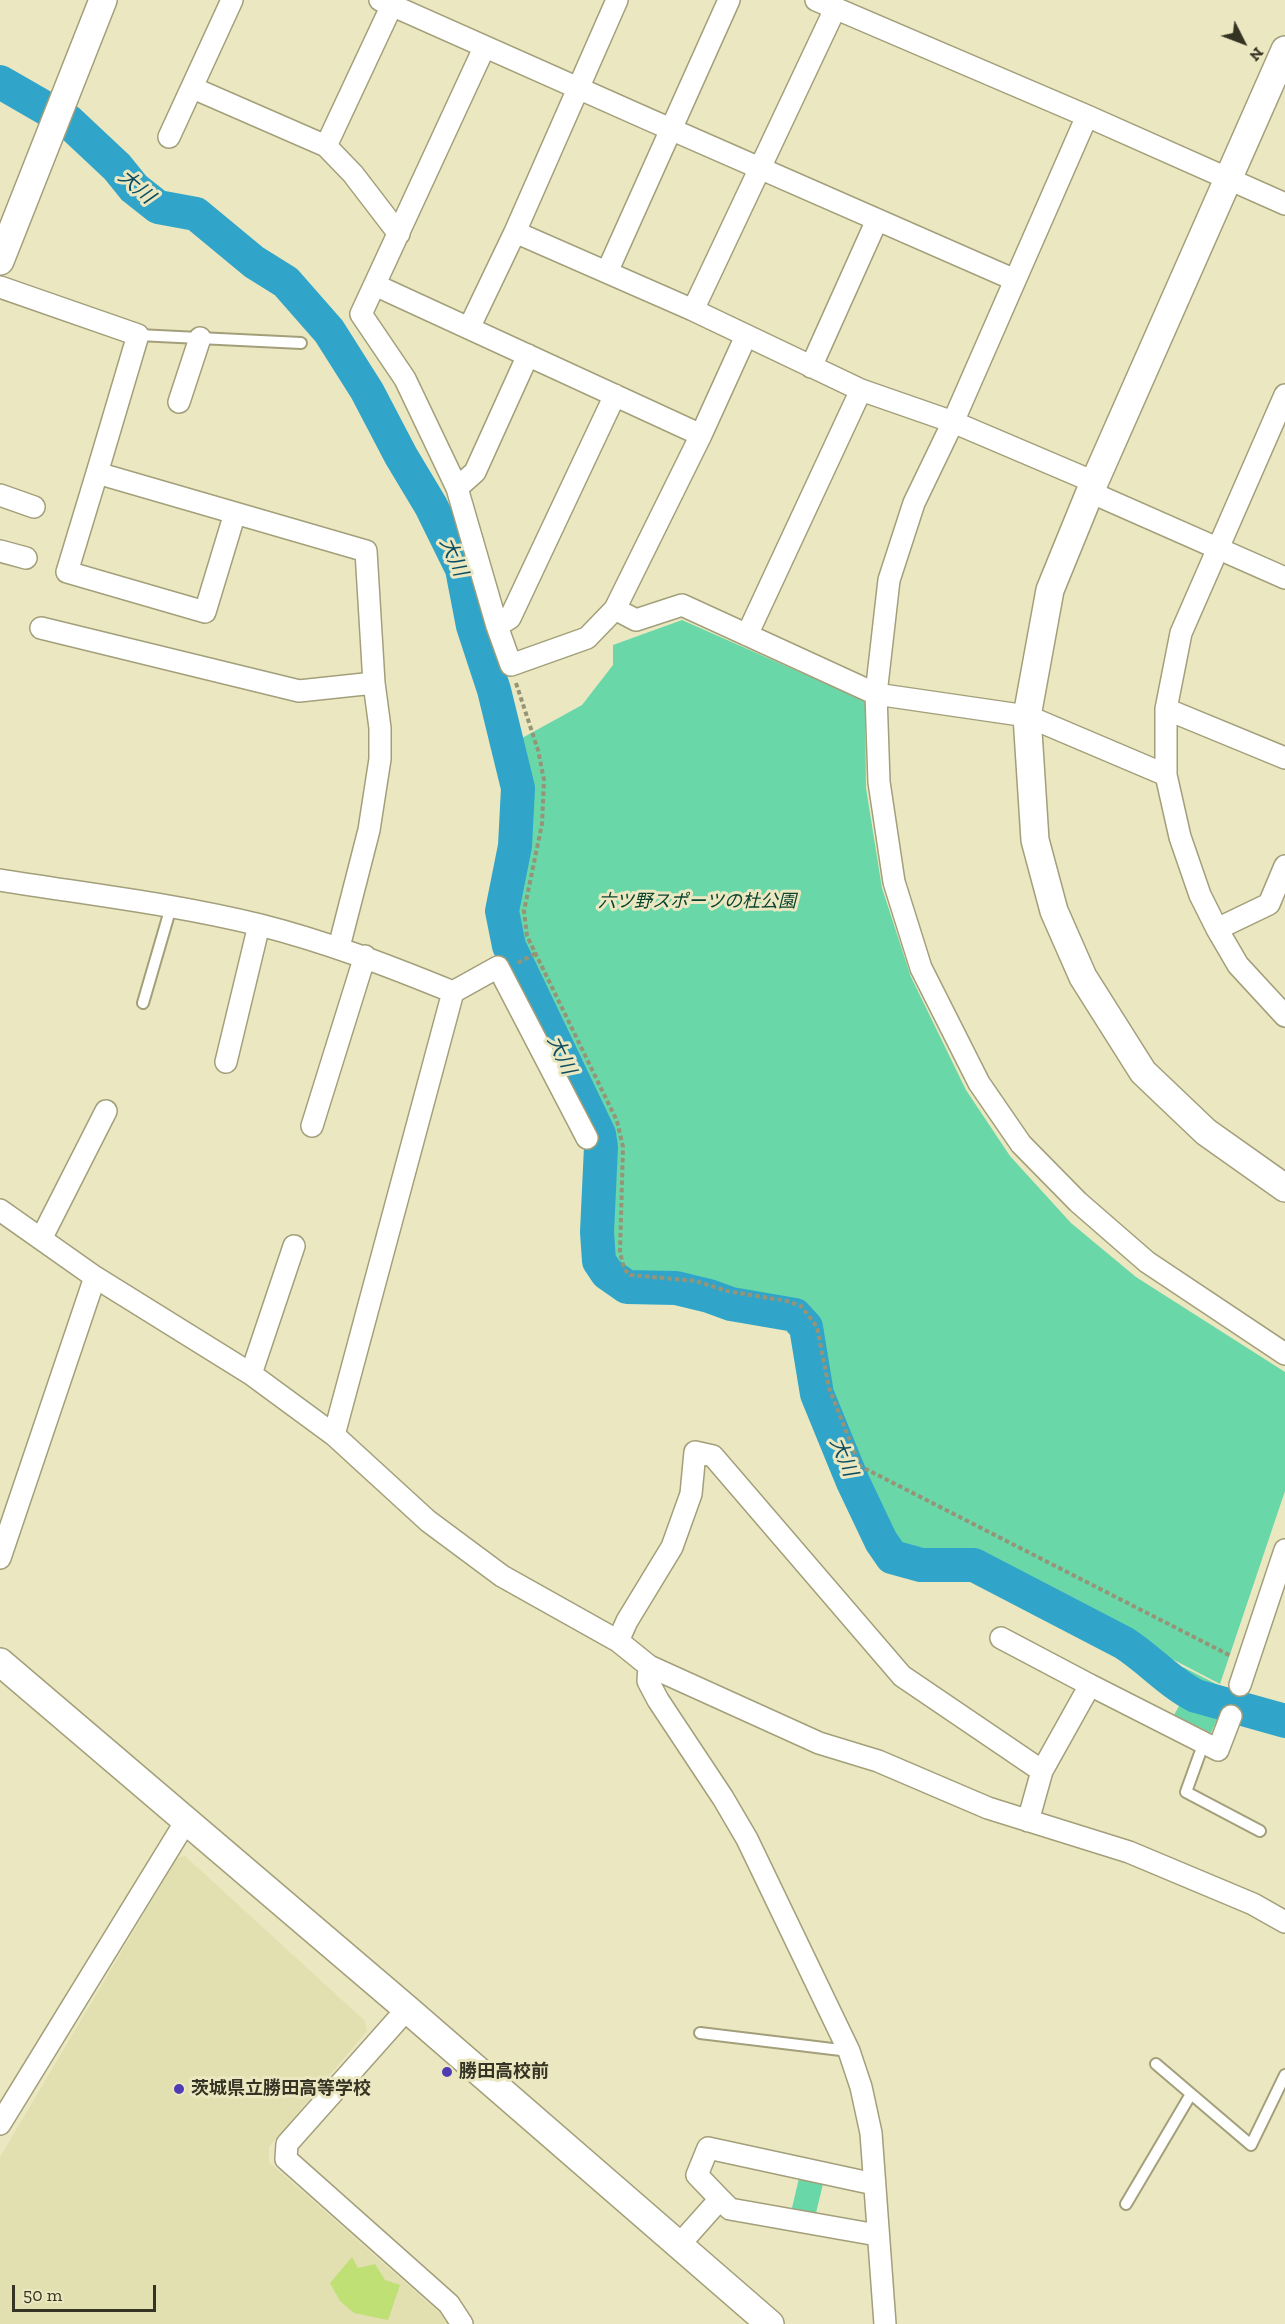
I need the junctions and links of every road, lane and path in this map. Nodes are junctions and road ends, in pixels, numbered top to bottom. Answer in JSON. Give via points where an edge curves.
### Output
{"nodes":[{"id":1,"x":103,"y":0,"type":"edge"},
{"id":2,"x":232,"y":0,"type":"edge"},
{"id":3,"x":617,"y":0,"type":"edge"},
{"id":4,"x":729,"y":0,"type":"edge"},
{"id":5,"x":386,"y":3,"type":"edge"},
{"id":6,"x":825,"y":4,"type":"edge"},
{"id":7,"x":484,"y":48,"type":"junction"},
{"id":8,"x":1283,"y":61,"type":"edge"},
{"id":9,"x":193,"y":88,"type":"junction"},
{"id":10,"x":577,"y":89,"type":"junction"},
{"id":11,"x":1087,"y":116,"type":"junction"},
{"id":12,"x":671,"y":128,"type":"junction"},
{"id":13,"x":169,"y":137,"type":"dead end"},
{"id":14,"x":326,"y":146,"type":"junction"},
{"id":15,"x":760,"y":168,"type":"junction"},
{"id":16,"x":1228,"y":178,"type":"junction"},
{"id":17,"x":1285,"y":204,"type":"edge"},
{"id":18,"x":877,"y":220,"type":"junction"},
{"id":19,"x":515,"y":232,"type":"junction"},
{"id":20,"x":399,"y":234,"type":"junction"},
{"id":21,"x":0,"y":261,"type":"edge"},
{"id":22,"x":607,"y":272,"type":"junction"},
{"id":23,"x":1015,"y":280,"type":"junction"},
{"id":24,"x":375,"y":285,"type":"junction"},
{"id":25,"x":0,"y":287,"type":"edge"},
{"id":26,"x":693,"y":310,"type":"junction"},
{"id":27,"x":469,"y":328,"type":"junction"},
{"id":28,"x":138,"y":335,"type":"junction"},
{"id":29,"x":746,"y":336,"type":"junction"},
{"id":30,"x":200,"y":338,"type":"junction"},
{"id":31,"x":301,"y":343,"type":"dead end"},
{"id":32,"x":528,"y":355,"type":"junction"},
{"id":33,"x":811,"y":367,"type":"junction"},
{"id":34,"x":861,"y":390,"type":"junction"},
{"id":35,"x":615,"y":395,"type":"junction"},
{"id":36,"x":1285,"y":395,"type":"edge"},
{"id":37,"x":179,"y":402,"type":"dead end"},
{"id":38,"x":953,"y":422,"type":"junction"},
{"id":39,"x":701,"y":435,"type":"junction"},
{"id":40,"x":97,"y":473,"type":"junction"},
{"id":41,"x":1092,"y":487,"type":"junction"},
{"id":42,"x":457,"y":488,"type":"junction"},
{"id":43,"x":0,"y":495,"type":"edge"},
{"id":44,"x":34,"y":507,"type":"dead end"},
{"id":45,"x":235,"y":513,"type":"junction"},
{"id":46,"x":1219,"y":549,"type":"junction"},
{"id":47,"x":0,"y":551,"type":"edge"},
{"id":48,"x":26,"y":558,"type":"dead end"},
{"id":49,"x":1285,"y":578,"type":"edge"},
{"id":50,"x":615,"y":609,"type":"junction"},
{"id":51,"x":497,"y":626,"type":"junction"},
{"id":52,"x":41,"y":628,"type":"dead end"},
{"id":53,"x":747,"y":635,"type":"junction"},
{"id":54,"x":511,"y":665,"type":"junction"},
{"id":55,"x":374,"y":683,"type":"junction"},
{"id":56,"x":876,"y":694,"type":"junction"},
{"id":57,"x":1166,"y":709,"type":"junction"},
{"id":58,"x":1027,"y":716,"type":"junction"},
{"id":59,"x":1285,"y":758,"type":"edge"},
{"id":60,"x":1166,"y":775,"type":"junction"},
{"id":61,"x":1285,"y":866,"type":"edge"},
{"id":62,"x":0,"y":880,"type":"edge"},
{"id":63,"x":171,"y":907,"type":"junction"},
{"id":64,"x":259,"y":925,"type":"junction"},
{"id":65,"x":1216,"y":929,"type":"junction"},
{"id":66,"x":339,"y":947,"type":"junction"},
{"id":67,"x":365,"y":956,"type":"junction"},
{"id":68,"x":453,"y":992,"type":"junction"},
{"id":69,"x":143,"y":1003,"type":"dead end"},
{"id":70,"x":1285,"y":1016,"type":"edge"},
{"id":71,"x":226,"y":1062,"type":"dead end"},
{"id":72,"x":106,"y":1111,"type":"dead end"},
{"id":73,"x":312,"y":1126,"type":"dead end"},
{"id":74,"x":587,"y":1138,"type":"dead end"},
{"id":75,"x":1285,"y":1188,"type":"edge"},
{"id":76,"x":0,"y":1210,"type":"edge"},
{"id":77,"x":41,"y":1239,"type":"junction"},
{"id":78,"x":294,"y":1246,"type":"dead end"},
{"id":79,"x":95,"y":1277,"type":"junction"},
{"id":80,"x":1285,"y":1353,"type":"edge"},
{"id":81,"x":251,"y":1374,"type":"junction"},
{"id":82,"x":334,"y":1435,"type":"junction"},
{"id":83,"x":1285,"y":1550,"type":"edge"},
{"id":84,"x":0,"y":1558,"type":"edge"},
{"id":85,"x":1001,"y":1638,"type":"dead end"},
{"id":86,"x":618,"y":1641,"type":"junction"},
{"id":87,"x":0,"y":1662,"type":"edge"},
{"id":88,"x":1247,"y":1664,"type":"junction"},
{"id":89,"x":649,"y":1666,"type":"junction"},
{"id":90,"x":1090,"y":1685,"type":"junction"},
{"id":91,"x":1240,"y":1685,"type":"dead end"},
{"id":92,"x":1231,"y":1716,"type":"dead end"},
{"id":93,"x":1204,"y":1743,"type":"junction"},
{"id":94,"x":1042,"y":1771,"type":"junction"},
{"id":95,"x":186,"y":1821,"type":"junction"},
{"id":96,"x":1028,"y":1821,"type":"junction"},
{"id":97,"x":1260,"y":1831,"type":"dead end"},
{"id":98,"x":1283,"y":1918,"type":"edge"},
{"id":99,"x":407,"y":2009,"type":"junction"},
{"id":100,"x":700,"y":2033,"type":"dead end"},
{"id":101,"x":849,"y":2051,"type":"junction"},
{"id":102,"x":1156,"y":2064,"type":"dead end"},
{"id":103,"x":1285,"y":2075,"type":"edge"},
{"id":104,"x":1191,"y":2094,"type":"junction"},
{"id":105,"x":0,"y":2124,"type":"edge"},
{"id":106,"x":874,"y":2184,"type":"junction"},
{"id":107,"x":720,"y":2199,"type":"junction"},
{"id":108,"x":1126,"y":2204,"type":"dead end"},
{"id":109,"x":877,"y":2235,"type":"junction"},
{"id":110,"x":679,"y":2245,"type":"junction"},
{"id":111,"x":462,"y":2324,"type":"edge"},
{"id":112,"x":770,"y":2324,"type":"edge"},
{"id":113,"x":885,"y":2324,"type":"edge"}],
"edges":[{"from":1,"to":21,"type":"street"},
{"from":2,"to":9,"type":"street"},
{"from":3,"to":10,"type":"street"},
{"from":4,"to":12,"type":"street"},
{"from":5,"to":7,"type":"street"},
{"from":5,"to":14,"type":"street"},
{"from":6,"to":11,"type":"street"},
{"from":6,"to":15,"type":"street"},
{"from":7,"to":10,"type":"street"},
{"from":7,"to":20,"type":"street"},
{"from":8,"to":16,"type":"street"},
{"from":9,"to":13,"type":"street"},
{"from":9,"to":14,"type":"street"},
{"from":10,"to":12,"type":"street"},
{"from":10,"to":19,"type":"street"},
{"from":11,"to":16,"type":"street"},
{"from":11,"to":23,"type":"street"},
{"from":12,"to":15,"type":"street"},
{"from":12,"to":22,"type":"street"},
{"from":14,"to":20,"type":"street"},
{"from":15,"to":18,"type":"street"},
{"from":15,"to":26,"type":"street"},
{"from":16,"to":17,"type":"street"},
{"from":16,"to":41,"type":"street"},
{"from":18,"to":23,"type":"street"},
{"from":18,"to":33,"type":"street"},
{"from":19,"to":22,"type":"street"},
{"from":19,"to":27,"type":"street"},
{"from":20,"to":24,"type":"street"},
{"from":22,"to":26,"type":"street"},
{"from":23,"to":38,"type":"street"},
{"from":24,"to":27,"type":"street"},
{"from":24,"to":42,"type":"street","via":[[361,314],[405,379]]},
{"from":25,"to":28,"type":"street"},
{"from":26,"to":29,"type":"street"},
{"from":27,"to":32,"type":"street"},
{"from":28,"to":30,"type":"lane"},
{"from":28,"to":40,"type":"street"},
{"from":29,"to":33,"type":"street"},
{"from":29,"to":39,"type":"street"},
{"from":30,"to":31,"type":"lane"},
{"from":30,"to":37,"type":"street"},
{"from":32,"to":35,"type":"street"},
{"from":32,"to":42,"type":"street","via":[[475,472]]},
{"from":33,"to":34,"type":"street"},
{"from":34,"to":38,"type":"street"},
{"from":34,"to":53,"type":"street"},
{"from":35,"to":39,"type":"street"},
{"from":35,"to":51,"type":"street","via":[[510,618]]},
{"from":36,"to":46,"type":"street"},
{"from":38,"to":41,"type":"street"},
{"from":38,"to":56,"type":"street","via":[[914,503],[889,580]]},
{"from":39,"to":50,"type":"street"},
{"from":40,"to":45,"type":"street"},
{"from":40,"to":45,"type":"street","via":[[67,572],[194,609],[205,612]]},
{"from":41,"to":46,"type":"street"},
{"from":41,"to":58,"type":"street","via":[[1050,590]]},
{"from":42,"to":51,"type":"street"},
{"from":43,"to":44,"type":"street"},
{"from":45,"to":55,"type":"street","via":[[366,551]]},
{"from":46,"to":49,"type":"street"},
{"from":46,"to":57,"type":"street","via":[[1181,633]]},
{"from":47,"to":48,"type":"street"},
{"from":50,"to":53,"type":"street","via":[[636,620],[682,605]]},
{"from":50,"to":54,"type":"street","via":[[587,638]]},
{"from":51,"to":54,"type":"street"},
{"from":52,"to":55,"type":"street","via":[[299,691]]},
{"from":53,"to":56,"type":"street"},
{"from":54,"to":88,"type":"path","via":[[544,780],[542,824],[524,911],[526,936],[616,1121],[623,1147],[620,1252],[624,1269],[630,1275],[696,1281],[801,1306],[817,1327],[829,1388],[860,1466]]},
{"from":55,"to":66,"type":"street","via":[[380,759],[369,830]]},
{"from":56,"to":58,"type":"street"},
{"from":56,"to":80,"type":"street","via":[[879,782],[894,882],[921,968],[979,1083],[1021,1144],[1078,1202],[1147,1262]]},
{"from":57,"to":59,"type":"street"},
{"from":57,"to":60,"type":"street"},
{"from":58,"to":60,"type":"street"},
{"from":58,"to":75,"type":"street","via":[[1035,840],[1054,911],[1083,977],[1143,1072],[1206,1132]]},
{"from":60,"to":65,"type":"street","via":[[1180,837]]},
{"from":61,"to":65,"type":"street","via":[[1269,904]]},
{"from":62,"to":63,"type":"street"},
{"from":63,"to":64,"type":"street"},
{"from":63,"to":69,"type":"lane"},
{"from":64,"to":66,"type":"street"},
{"from":64,"to":71,"type":"street"},
{"from":65,"to":70,"type":"street","via":[[1239,965]]},
{"from":66,"to":67,"type":"street"},
{"from":67,"to":68,"type":"street"},
{"from":67,"to":73,"type":"street"},
{"from":68,"to":74,"type":"street","via":[[498,967]]},
{"from":68,"to":82,"type":"street"},
{"from":72,"to":77,"type":"street"},
{"from":76,"to":77,"type":"street"},
{"from":77,"to":79,"type":"street"},
{"from":78,"to":81,"type":"street"},
{"from":79,"to":81,"type":"street"},
{"from":79,"to":84,"type":"street"},
{"from":81,"to":82,"type":"street"},
{"from":82,"to":86,"type":"street","via":[[428,1521],[477,1558]]},
{"from":83,"to":88,"type":"street"},
{"from":85,"to":90,"type":"street"},
{"from":86,"to":89,"type":"street"},
{"from":86,"to":94,"type":"street","via":[[672,1547],[691,1494],[695,1452],[713,1456],[902,1676]]},
{"from":87,"to":95,"type":"street"},
{"from":88,"to":91,"type":"street"},
{"from":89,"to":96,"type":"street","via":[[819,1743],[878,1761]]},
{"from":89,"to":101,"type":"street","via":[[648,1681],[747,1839]]},
{"from":90,"to":93,"type":"street"},
{"from":90,"to":94,"type":"street"},
{"from":92,"to":93,"type":"street","via":[[1218,1750]]},
{"from":93,"to":97,"type":"lane","via":[[1186,1792]]},
{"from":94,"to":96,"type":"street"},
{"from":95,"to":99,"type":"street"},
{"from":95,"to":105,"type":"street"},
{"from":96,"to":98,"type":"street","via":[[1129,1852]]},
{"from":99,"to":110,"type":"street"},
{"from":99,"to":111,"type":"street","via":[[287,2144],[286,2158],[449,2304]]},
{"from":100,"to":101,"type":"lane"},
{"from":101,"to":106,"type":"street","via":[[871,2133]]},
{"from":102,"to":104,"type":"lane"},
{"from":103,"to":104,"type":"lane","via":[[1251,2145]]},
{"from":104,"to":108,"type":"lane"},
{"from":106,"to":107,"type":"street","via":[[708,2148],[697,2175]]},
{"from":106,"to":109,"type":"street"},
{"from":107,"to":109,"type":"street","via":[[730,2209]]},
{"from":107,"to":110,"type":"street"},
{"from":109,"to":113,"type":"street"},
{"from":110,"to":112,"type":"street"}]}
